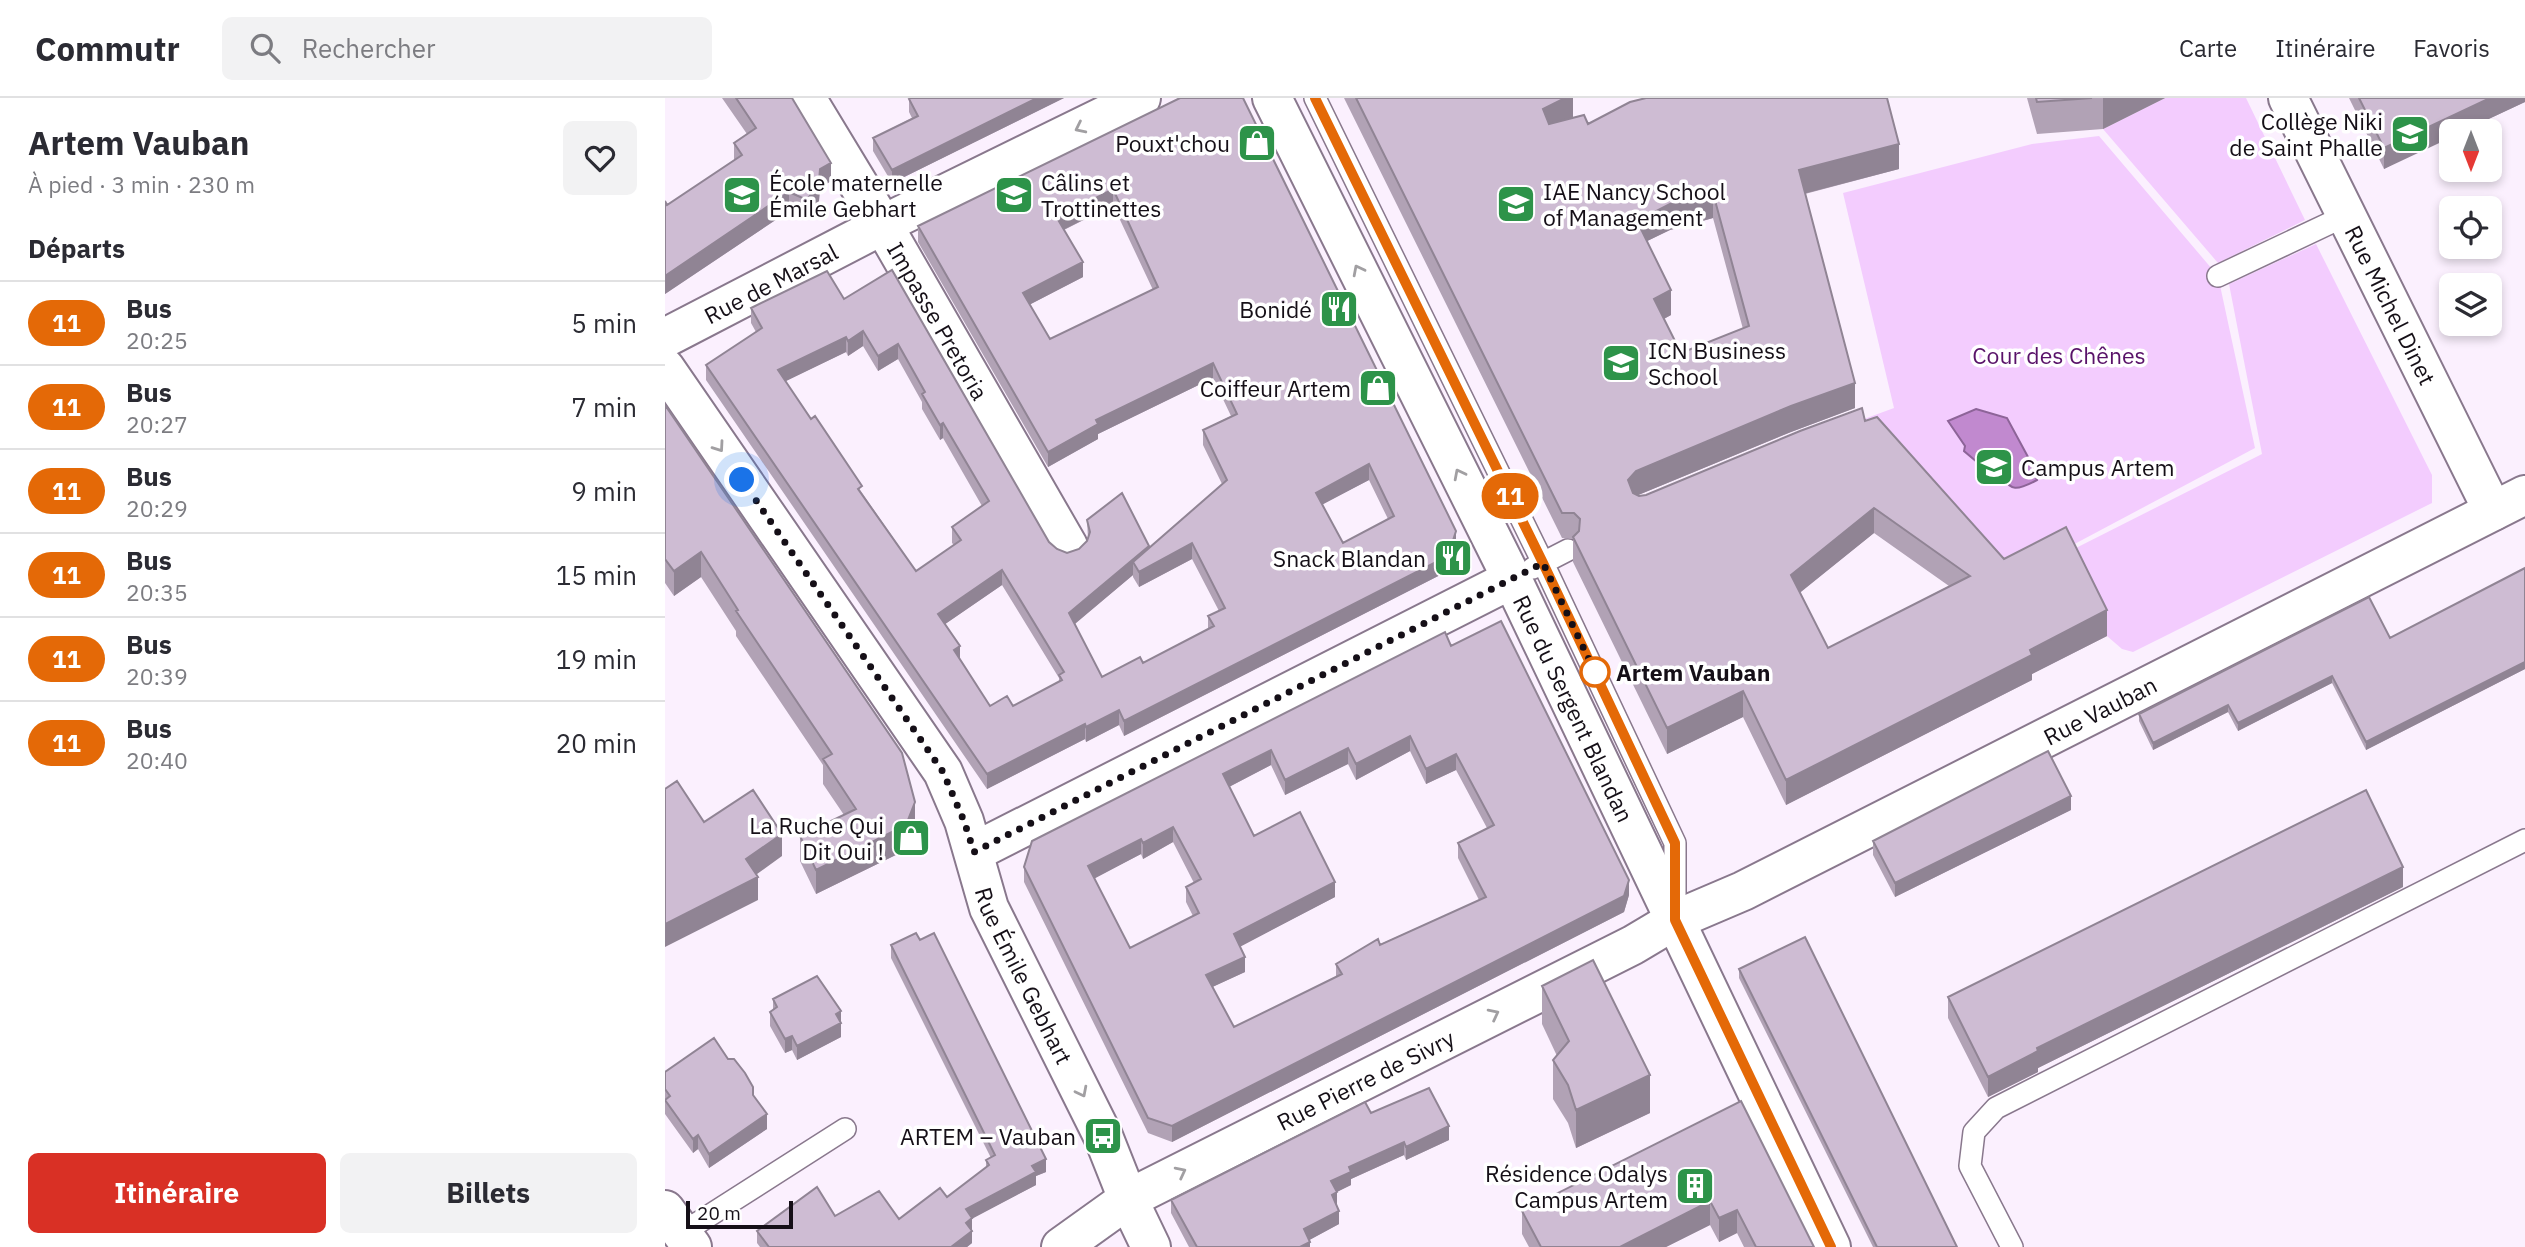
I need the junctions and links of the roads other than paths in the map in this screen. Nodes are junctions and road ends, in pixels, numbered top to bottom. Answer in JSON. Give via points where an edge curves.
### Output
{"nodes":[{"id":1,"x":806,"y":98,"type":"edge"},
{"id":2,"x":1141,"y":98,"type":"edge"},
{"id":3,"x":1272,"y":98,"type":"edge"},
{"id":4,"x":1315,"y":98,"type":"edge"},
{"id":5,"x":2288,"y":98,"type":"edge"},
{"id":6,"x":2345,"y":216,"type":"junction"},
{"id":7,"x":883,"y":225,"type":"junction"},
{"id":8,"x":2218,"y":276,"type":"dead end"},
{"id":9,"x":665,"y":338,"type":"edge"},
{"id":10,"x":665,"y":368,"type":"edge"},
{"id":11,"x":2509,"y":503,"type":"edge"},
{"id":12,"x":1068,"y":546,"type":"dead end"},
{"id":13,"x":1568,"y":550,"type":"dead end"},
{"id":14,"x":1528,"y":571,"type":"junction"},
{"id":15,"x":2525,"y":840,"type":"edge"},
{"id":16,"x":974,"y":852,"type":"junction"},
{"id":17,"x":1675,"y":920,"type":"junction"},
{"id":18,"x":845,"y":1129,"type":"dead end"},
{"id":19,"x":1128,"y":1199,"type":"junction"},
{"id":20,"x":680,"y":1230,"type":"edge"},
{"id":21,"x":1061,"y":1247,"type":"edge"},
{"id":22,"x":1151,"y":1247,"type":"edge"},
{"id":23,"x":1831,"y":1247,"type":"edge"},
{"id":24,"x":2012,"y":1247,"type":"edge"}],
"edges":[{"from":1,"to":7,"type":"street","name":"Impasse Pretoria"},
{"from":2,"to":7,"type":"street","name":"Rue de Marsal","one_way":true},
{"from":14,"to":3,"type":"street","name":"Rue du Sergent Blandan","one_way":true},
{"from":4,"to":14,"type":"lane"},
{"from":5,"to":6,"type":"street","name":"Rue Michel Dinet"},
{"from":6,"to":8,"type":"lane"},
{"from":6,"to":11,"type":"street","name":"Rue Michel Dinet"},
{"from":7,"to":9,"type":"street","name":"Rue de Marsal"},
{"from":7,"to":12,"type":"street","name":"Impasse Pretoria"},
{"from":10,"to":16,"type":"street","name":"Rue Émile Gebhart","one_way":true,"via":[[943,772]]},
{"from":11,"to":17,"type":"street","name":"Rue Vauban","via":[[1743,891]]},
{"from":13,"to":14,"type":"lane"},
{"from":14,"to":16,"type":"street"},
{"from":14,"to":17,"type":"street","name":"Rue du Sergent Blandan"},
{"from":15,"to":24,"type":"lane","via":[[1996,1108],[1974,1132],[1970,1166]]},
{"from":16,"to":19,"type":"street","name":"Rue Émile Gebhart","one_way":true,"via":[[989,908],[1104,1136]]},
{"from":19,"to":17,"type":"street","name":"Rue Pierre de Sivry","one_way":true},
{"from":17,"to":23,"type":"street","name":"Rue du Sergent Blandan"},
{"from":18,"to":20,"type":"lane"},
{"from":19,"to":21,"type":"street","name":"Rue Pierre de Sivry"},
{"from":19,"to":22,"type":"street","name":"Rue Émile Gebhart"}]}
